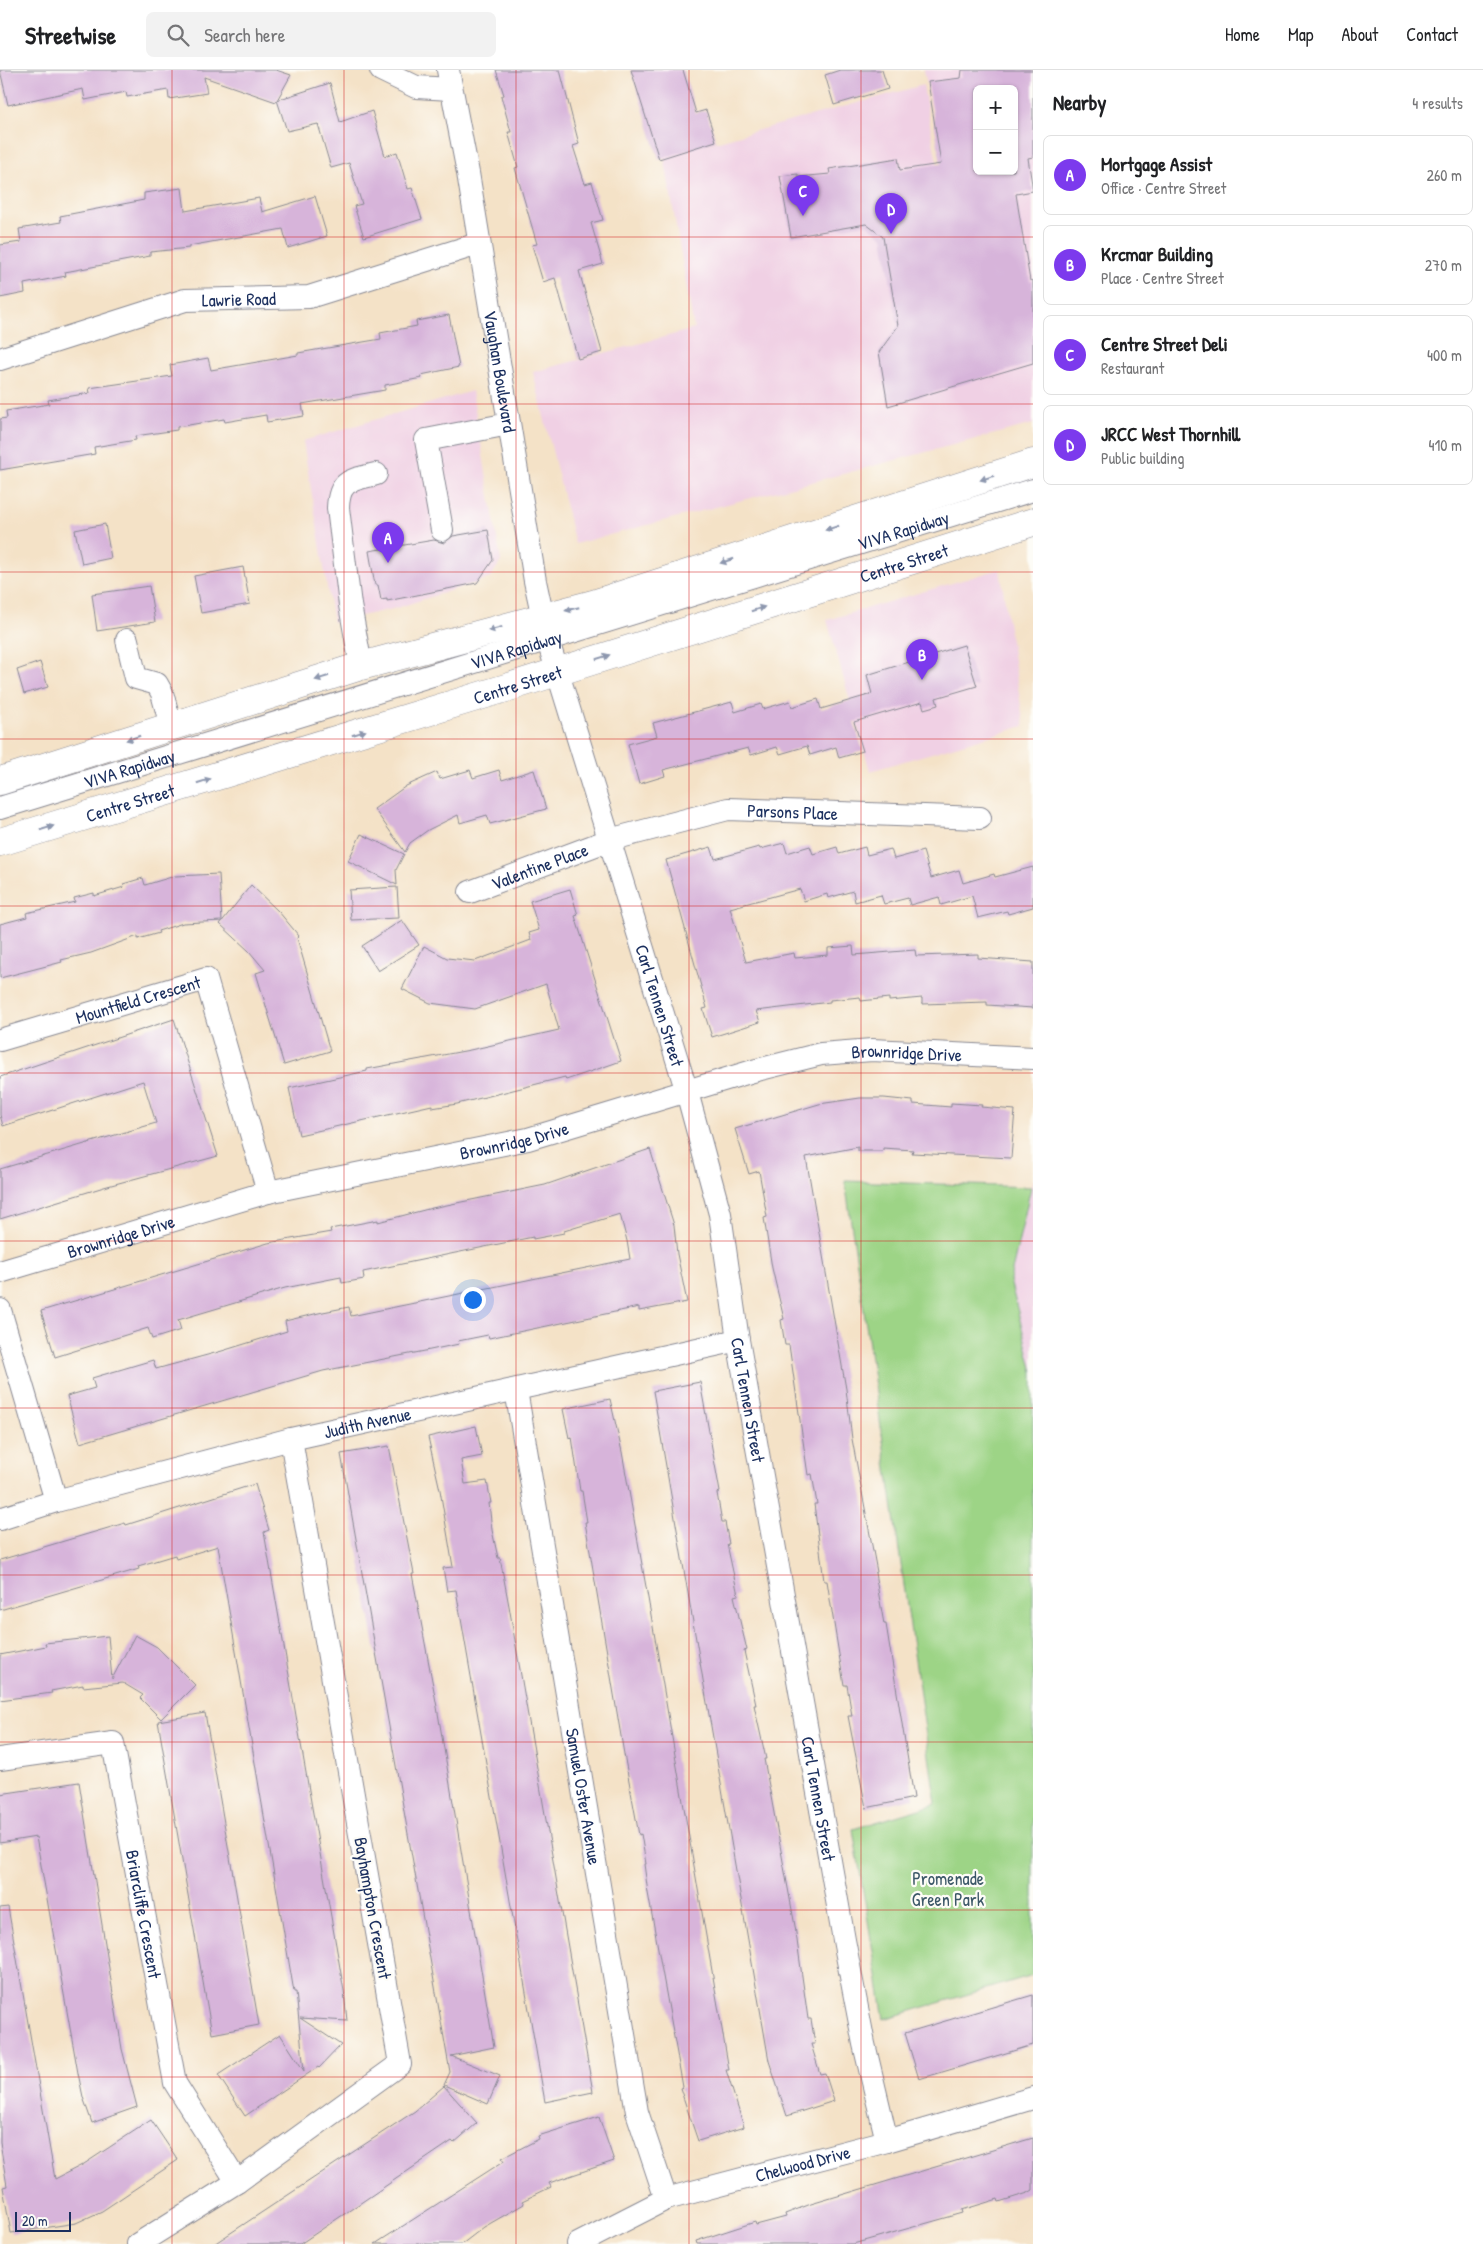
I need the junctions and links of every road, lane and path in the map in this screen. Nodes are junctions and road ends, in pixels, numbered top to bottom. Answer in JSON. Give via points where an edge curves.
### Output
{"nodes":[{"id":1,"x":381,"y":70,"type":"edge"},
{"id":2,"x":449,"y":80,"type":"edge"},
{"id":3,"x":478,"y":244,"type":"junction"},
{"id":4,"x":0,"y":359,"type":"edge"},
{"id":5,"x":509,"y":424,"type":"junction"},
{"id":6,"x":1033,"y":463,"type":"edge"},
{"id":7,"x":376,"y":474,"type":"dead end"},
{"id":8,"x":1033,"y":490,"type":"edge"},
{"id":9,"x":1033,"y":522,"type":"edge"},
{"id":10,"x":442,"y":530,"type":"dead end"},
{"id":11,"x":545,"y":629,"type":"junction"},
{"id":12,"x":127,"y":640,"type":"dead end"},
{"id":13,"x":362,"y":666,"type":"junction"},
{"id":14,"x":557,"y":672,"type":"junction"},
{"id":15,"x":171,"y":726,"type":"junction"},
{"id":16,"x":0,"y":780,"type":"edge"},
{"id":17,"x":0,"y":808,"type":"edge"},
{"id":18,"x":980,"y":818,"type":"dead end"},
{"id":19,"x":609,"y":840,"type":"junction"},
{"id":20,"x":0,"y":842,"type":"edge"},
{"id":21,"x":470,"y":892,"type":"dead end"},
{"id":22,"x":0,"y":1040,"type":"edge"},
{"id":23,"x":1033,"y":1058,"type":"edge"},
{"id":24,"x":687,"y":1092,"type":"junction"},
{"id":25,"x":268,"y":1192,"type":"junction"},
{"id":26,"x":0,"y":1272,"type":"edge"},
{"id":27,"x":0,"y":1310,"type":"edge"},
{"id":28,"x":738,"y":1340,"type":"junction"},
{"id":29,"x":516,"y":1390,"type":"junction"},
{"id":30,"x":291,"y":1439,"type":"junction"},
{"id":31,"x":56,"y":1501,"type":"junction"},
{"id":32,"x":0,"y":1519,"type":"edge"},
{"id":33,"x":0,"y":1759,"type":"edge"},
{"id":34,"x":1033,"y":2098,"type":"edge"},
{"id":35,"x":887,"y":2141,"type":"junction"},
{"id":36,"x":237,"y":2182,"type":"junction"},
{"id":37,"x":666,"y":2199,"type":"junction"},
{"id":38,"x":138,"y":2244,"type":"edge"},
{"id":39,"x":578,"y":2244,"type":"edge"}],
"edges":[{"from":1,"to":2,"type":"street","via":[[416,86]]},
{"from":2,"to":3,"type":"street","name":"Vaughan Boulevard","via":[[468,173]]},
{"from":3,"to":4,"type":"street","name":"Lawrie Road","via":[[309,297],[185,300]]},
{"from":3,"to":5,"type":"street","name":"Vaughan Boulevard"},
{"from":5,"to":10,"type":"street","via":[[426,440]]},
{"from":5,"to":11,"type":"street","name":"Vaughan Boulevard"},
{"from":6,"to":11,"type":"main road","one_way":true,"via":[[602,601]]},
{"from":7,"to":13,"type":"street","via":[[349,480],[338,492],[350,605]]},
{"from":8,"to":11,"type":"street","name":"VIVA Rapidway"},
{"from":14,"to":9,"type":"main road","name":"Centre Street","one_way":true},
{"from":11,"to":13,"type":"main road","one_way":true},
{"from":11,"to":14,"type":"street","name":"Vaughan Boulevard"},
{"from":11,"to":17,"type":"street","name":"VIVA Rapidway"},
{"from":12,"to":15,"type":"street","via":[[136,678],[157,684]]},
{"from":13,"to":15,"type":"main road","one_way":true},
{"from":14,"to":19,"type":"street","name":"Carl Tennen Street"},
{"from":20,"to":14,"type":"main road","name":"Centre Street","one_way":true},
{"from":15,"to":16,"type":"main road","one_way":true},
{"from":18,"to":19,"type":"street","name":"Parsons Place","via":[[728,809]]},
{"from":19,"to":21,"type":"street","name":"Valentine Place"},
{"from":19,"to":24,"type":"street","name":"Carl Tennen Street"},
{"from":22,"to":25,"type":"street","name":"Mountfield Crescent","via":[[206,979]]},
{"from":23,"to":24,"type":"street","name":"Brownridge Drive","via":[[872,1050],[821,1054]]},
{"from":24,"to":25,"type":"street","name":"Brownridge Drive","via":[[528,1139]]},
{"from":24,"to":28,"type":"street","name":"Carl Tennen Street","via":[[720,1214]]},
{"from":25,"to":26,"type":"street","name":"Brownridge Drive"},
{"from":27,"to":31,"type":"street"},
{"from":28,"to":29,"type":"street","name":"Judith Avenue"},
{"from":28,"to":35,"type":"street","name":"Carl Tennen Street","via":[[860,2025]]},
{"from":29,"to":30,"type":"street","name":"Judith Avenue"},
{"from":29,"to":37,"type":"street","name":"Samuel Oster Avenue","via":[[637,2112]]},
{"from":30,"to":31,"type":"street","name":"Judith Avenue"},
{"from":30,"to":36,"type":"street","name":"Bayhampton Crescent","via":[[400,2064]]},
{"from":31,"to":32,"type":"street","name":"Judith Avenue"},
{"from":33,"to":36,"type":"street","name":"Briarcliffe Crescent","via":[[113,1743],[175,2083]]},
{"from":34,"to":35,"type":"street","name":"Chelwood Drive"},
{"from":35,"to":37,"type":"street","name":"Chelwood Drive"},
{"from":36,"to":38,"type":"street","name":"Bayhampton Crescent"},
{"from":37,"to":39,"type":"street","name":"Chelwood Drive"}]}
